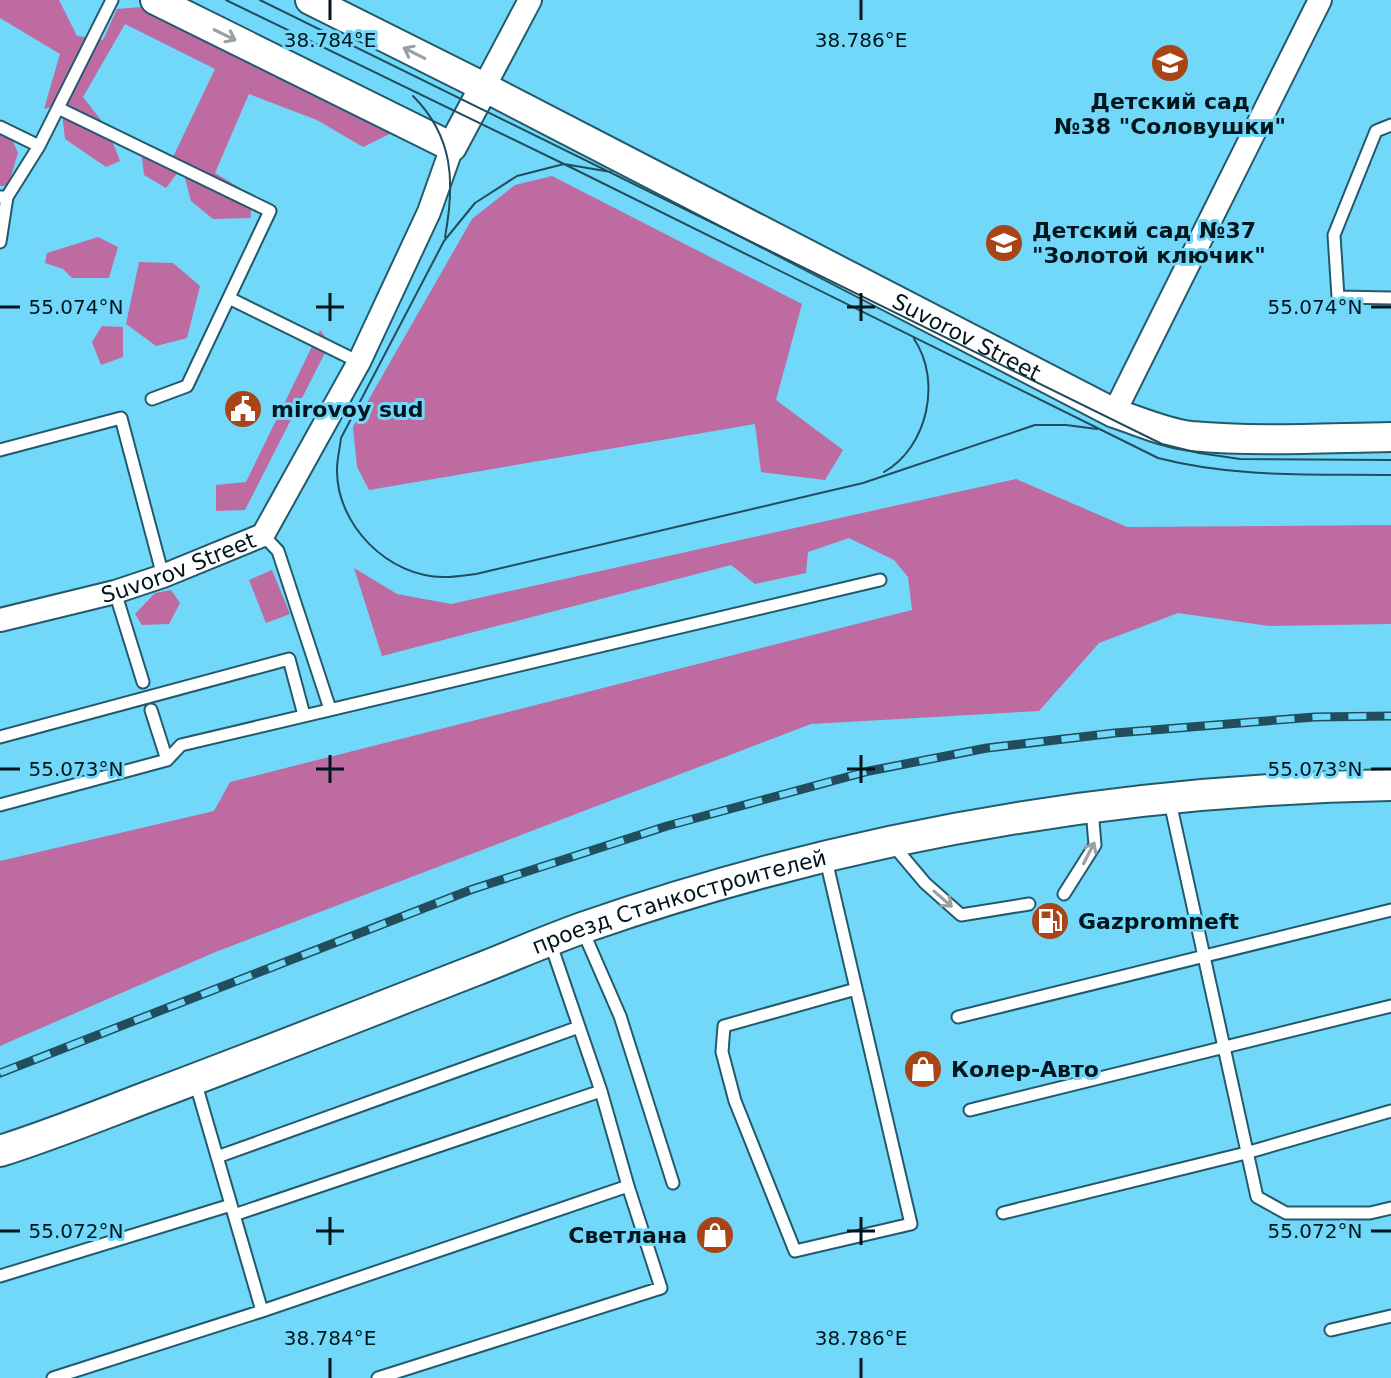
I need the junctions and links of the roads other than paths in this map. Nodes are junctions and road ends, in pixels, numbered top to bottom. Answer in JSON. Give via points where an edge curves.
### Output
{"nodes":[{"id":1,"x":112,"y":0,"type":"edge"},
{"id":2,"x":155,"y":0,"type":"edge"},
{"id":3,"x":310,"y":0,"type":"edge"},
{"id":4,"x":530,"y":0,"type":"edge"},
{"id":5,"x":1320,"y":0,"type":"edge"},
{"id":6,"x":484,"y":87,"type":"junction"},
{"id":7,"x":58,"y":108,"type":"junction"},
{"id":8,"x":1391,"y":125,"type":"edge"},
{"id":9,"x":0,"y":127,"type":"edge"},
{"id":10,"x":39,"y":146,"type":"junction"},
{"id":11,"x":452,"y":147,"type":"junction"},
{"id":12,"x":4,"y":197,"type":"edge"},
{"id":13,"x":0,"y":242,"type":"edge"},
{"id":14,"x":229,"y":298,"type":"junction"},
{"id":15,"x":1391,"y":298,"type":"edge"},
{"id":16,"x":359,"y":362,"type":"junction"},
{"id":17,"x":152,"y":399,"type":"dead end"},
{"id":18,"x":1114,"y":413,"type":"junction"},
{"id":19,"x":1391,"y":437,"type":"edge"},
{"id":20,"x":0,"y":450,"type":"edge"},
{"id":21,"x":263,"y":535,"type":"junction"},
{"id":22,"x":163,"y":576,"type":"junction"},
{"id":23,"x":880,"y":580,"type":"dead end"},
{"id":24,"x":115,"y":592,"type":"junction"},
{"id":25,"x":0,"y":620,"type":"edge"},
{"id":26,"x":143,"y":682,"type":"dead end"},
{"id":27,"x":330,"y":709,"type":"junction"},
{"id":28,"x":151,"y":710,"type":"dead end"},
{"id":29,"x":304,"y":715,"type":"junction"},
{"id":30,"x":0,"y":737,"type":"edge"},
{"id":31,"x":167,"y":760,"type":"junction"},
{"id":32,"x":1391,"y":785,"type":"edge"},
{"id":33,"x":1169,"y":797,"type":"junction"},
{"id":34,"x":0,"y":805,"type":"edge"},
{"id":35,"x":1092,"y":807,"type":"junction"},
{"id":36,"x":890,"y":842,"type":"junction"},
{"id":37,"x":825,"y":855,"type":"junction"},
{"id":38,"x":1064,"y":894,"type":"dead end"},
{"id":39,"x":1029,"y":904,"type":"dead end"},
{"id":40,"x":1391,"y":910,"type":"edge"},
{"id":41,"x":582,"y":928,"type":"junction"},
{"id":42,"x":550,"y":942,"type":"junction"},
{"id":43,"x":1204,"y":956,"type":"junction"},
{"id":44,"x":856,"y":989,"type":"junction"},
{"id":45,"x":1391,"y":1006,"type":"edge"},
{"id":46,"x":958,"y":1017,"type":"dead end"},
{"id":47,"x":579,"y":1027,"type":"junction"},
{"id":48,"x":1225,"y":1046,"type":"junction"},
{"id":49,"x":194,"y":1080,"type":"junction"},
{"id":50,"x":601,"y":1091,"type":"junction"},
{"id":51,"x":970,"y":1110,"type":"dead end"},
{"id":52,"x":1391,"y":1111,"type":"edge"},
{"id":53,"x":0,"y":1151,"type":"edge"},
{"id":54,"x":1246,"y":1153,"type":"junction"},
{"id":55,"x":217,"y":1157,"type":"junction"},
{"id":56,"x":673,"y":1183,"type":"dead end"},
{"id":57,"x":628,"y":1186,"type":"junction"},
{"id":58,"x":1391,"y":1208,"type":"edge"},
{"id":59,"x":232,"y":1210,"type":"junction"},
{"id":60,"x":1003,"y":1213,"type":"dead end"},
{"id":61,"x":0,"y":1276,"type":"edge"},
{"id":62,"x":262,"y":1311,"type":"junction"},
{"id":63,"x":1391,"y":1316,"type":"edge"},
{"id":64,"x":1331,"y":1330,"type":"dead end"},
{"id":65,"x":53,"y":1378,"type":"edge"},
{"id":66,"x":378,"y":1378,"type":"edge"}],
"edges":[{"from":1,"to":7,"type":"lane"},
{"from":2,"to":11,"type":"street","one_way":true},
{"from":6,"to":3,"type":"street","name":"Suvorov Street","one_way":true},
{"from":4,"to":6,"type":"street"},
{"from":5,"to":18,"type":"street"},
{"from":6,"to":11,"type":"street"},
{"from":6,"to":18,"type":"street","name":"Suvorov Street"},
{"from":7,"to":10,"type":"lane"},
{"from":7,"to":14,"type":"lane","via":[[270,211]]},
{"from":8,"to":15,"type":"lane","via":[[1376,131],[1334,235],[1338,297]]},
{"from":9,"to":10,"type":"lane"},
{"from":10,"to":12,"type":"lane"},
{"from":11,"to":16,"type":"street","name":"Suvorov Street","via":[[429,212]]},
{"from":12,"to":13,"type":"lane"},
{"from":14,"to":16,"type":"lane"},
{"from":14,"to":17,"type":"lane","via":[[187,386]]},
{"from":16,"to":21,"type":"street","name":"Suvorov Street"},
{"from":18,"to":19,"type":"street","name":"Suvorov Street","via":[[1190,436]]},
{"from":20,"to":22,"type":"lane","via":[[121,418]]},
{"from":21,"to":22,"type":"street","name":"Suvorov Street"},
{"from":21,"to":27,"type":"lane","via":[[278,551]]},
{"from":22,"to":24,"type":"street","name":"Suvorov Street"},
{"from":23,"to":27,"type":"lane"},
{"from":24,"to":25,"type":"street","name":"Suvorov Street"},
{"from":24,"to":26,"type":"lane"},
{"from":27,"to":29,"type":"lane"},
{"from":28,"to":31,"type":"lane"},
{"from":29,"to":30,"type":"lane","via":[[289,659]]},
{"from":29,"to":31,"type":"lane","via":[[181,745]]},
{"from":31,"to":34,"type":"lane"},
{"from":32,"to":33,"type":"main road","name":"проезд Станкостроителей"},
{"from":33,"to":35,"type":"main road","name":"проезд Станкостроителей"},
{"from":33,"to":43,"type":"lane"},
{"from":35,"to":36,"type":"main road","name":"проезд Станкостроителей"},
{"from":38,"to":35,"type":"lane","one_way":true,"via":[[1095,845]]},
{"from":36,"to":37,"type":"main road","name":"проезд Станкостроителей"},
{"from":36,"to":39,"type":"lane","one_way":true,"via":[[961,915]]},
{"from":37,"to":41,"type":"main road","name":"проезд Станкостроителей"},
{"from":37,"to":44,"type":"lane"},
{"from":40,"to":43,"type":"lane"},
{"from":41,"to":42,"type":"main road","name":"проезд Станкостроителей"},
{"from":41,"to":56,"type":"lane","via":[[620,1016]]},
{"from":42,"to":47,"type":"lane"},
{"from":42,"to":49,"type":"main road","name":"проезд Станкостроителей"},
{"from":43,"to":46,"type":"lane"},
{"from":43,"to":48,"type":"lane"},
{"from":44,"to":44,"type":"lane","via":[[911,1224],[795,1251],[735,1101],[722,1052],[724,1026]]},
{"from":45,"to":48,"type":"lane"},
{"from":47,"to":50,"type":"lane"},
{"from":47,"to":55,"type":"lane"},
{"from":48,"to":51,"type":"lane"},
{"from":48,"to":54,"type":"lane"},
{"from":49,"to":53,"type":"main road","name":"проезд Станкостроителей"},
{"from":49,"to":55,"type":"lane"},
{"from":50,"to":57,"type":"lane"},
{"from":50,"to":59,"type":"lane"},
{"from":52,"to":54,"type":"lane"},
{"from":54,"to":58,"type":"lane","via":[[1257,1197],[1286,1213]]},
{"from":54,"to":60,"type":"lane"},
{"from":55,"to":59,"type":"lane"},
{"from":57,"to":62,"type":"lane"},
{"from":57,"to":66,"type":"lane","via":[[661,1288]]},
{"from":59,"to":61,"type":"lane"},
{"from":59,"to":62,"type":"lane"},
{"from":62,"to":65,"type":"lane"},
{"from":63,"to":64,"type":"lane"}]}
